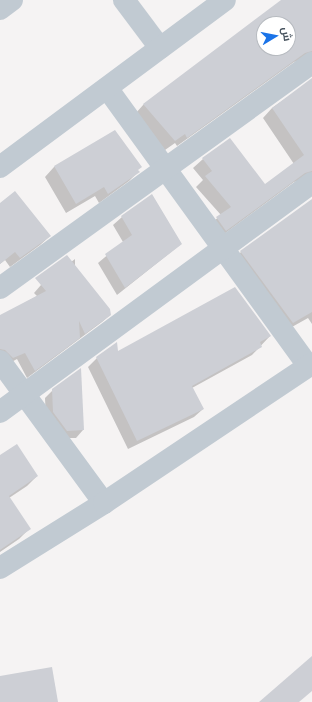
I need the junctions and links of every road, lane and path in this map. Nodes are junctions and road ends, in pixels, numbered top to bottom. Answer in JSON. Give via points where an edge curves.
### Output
{"nodes":[{"id":1,"x":12,"y":0,"type":"edge"},
{"id":2,"x":124,"y":0,"type":"edge"},
{"id":3,"x":224,"y":0,"type":"edge"},
{"id":4,"x":0,"y":9,"type":"edge"},
{"id":5,"x":160,"y":48,"type":"junction"},
{"id":6,"x":312,"y":63,"type":"edge"},
{"id":7,"x":107,"y":88,"type":"junction"},
{"id":8,"x":0,"y":167,"type":"edge"},
{"id":9,"x":166,"y":169,"type":"junction"},
{"id":10,"x":312,"y":183,"type":"edge"},
{"id":11,"x":224,"y":248,"type":"junction"},
{"id":12,"x":0,"y":288,"type":"edge"},
{"id":13,"x":0,"y":361,"type":"edge"},
{"id":14,"x":310,"y":365,"type":"edge"},
{"id":15,"x":24,"y":394,"type":"junction"},
{"id":16,"x":0,"y":412,"type":"edge"},
{"id":17,"x":104,"y":504,"type":"junction"},
{"id":18,"x":0,"y":568,"type":"edge"}],
"edges":[{"from":1,"to":4,"type":"street"},
{"from":2,"to":5,"type":"street"},
{"from":3,"to":5,"type":"street"},
{"from":5,"to":7,"type":"street"},
{"from":6,"to":9,"type":"street"},
{"from":7,"to":8,"type":"street"},
{"from":7,"to":9,"type":"street"},
{"from":9,"to":11,"type":"street"},
{"from":9,"to":12,"type":"street"},
{"from":10,"to":11,"type":"street"},
{"from":11,"to":14,"type":"street"},
{"from":11,"to":15,"type":"street"},
{"from":13,"to":15,"type":"street"},
{"from":14,"to":17,"type":"street"},
{"from":15,"to":16,"type":"street"},
{"from":15,"to":17,"type":"street"},
{"from":17,"to":18,"type":"street"}]}
